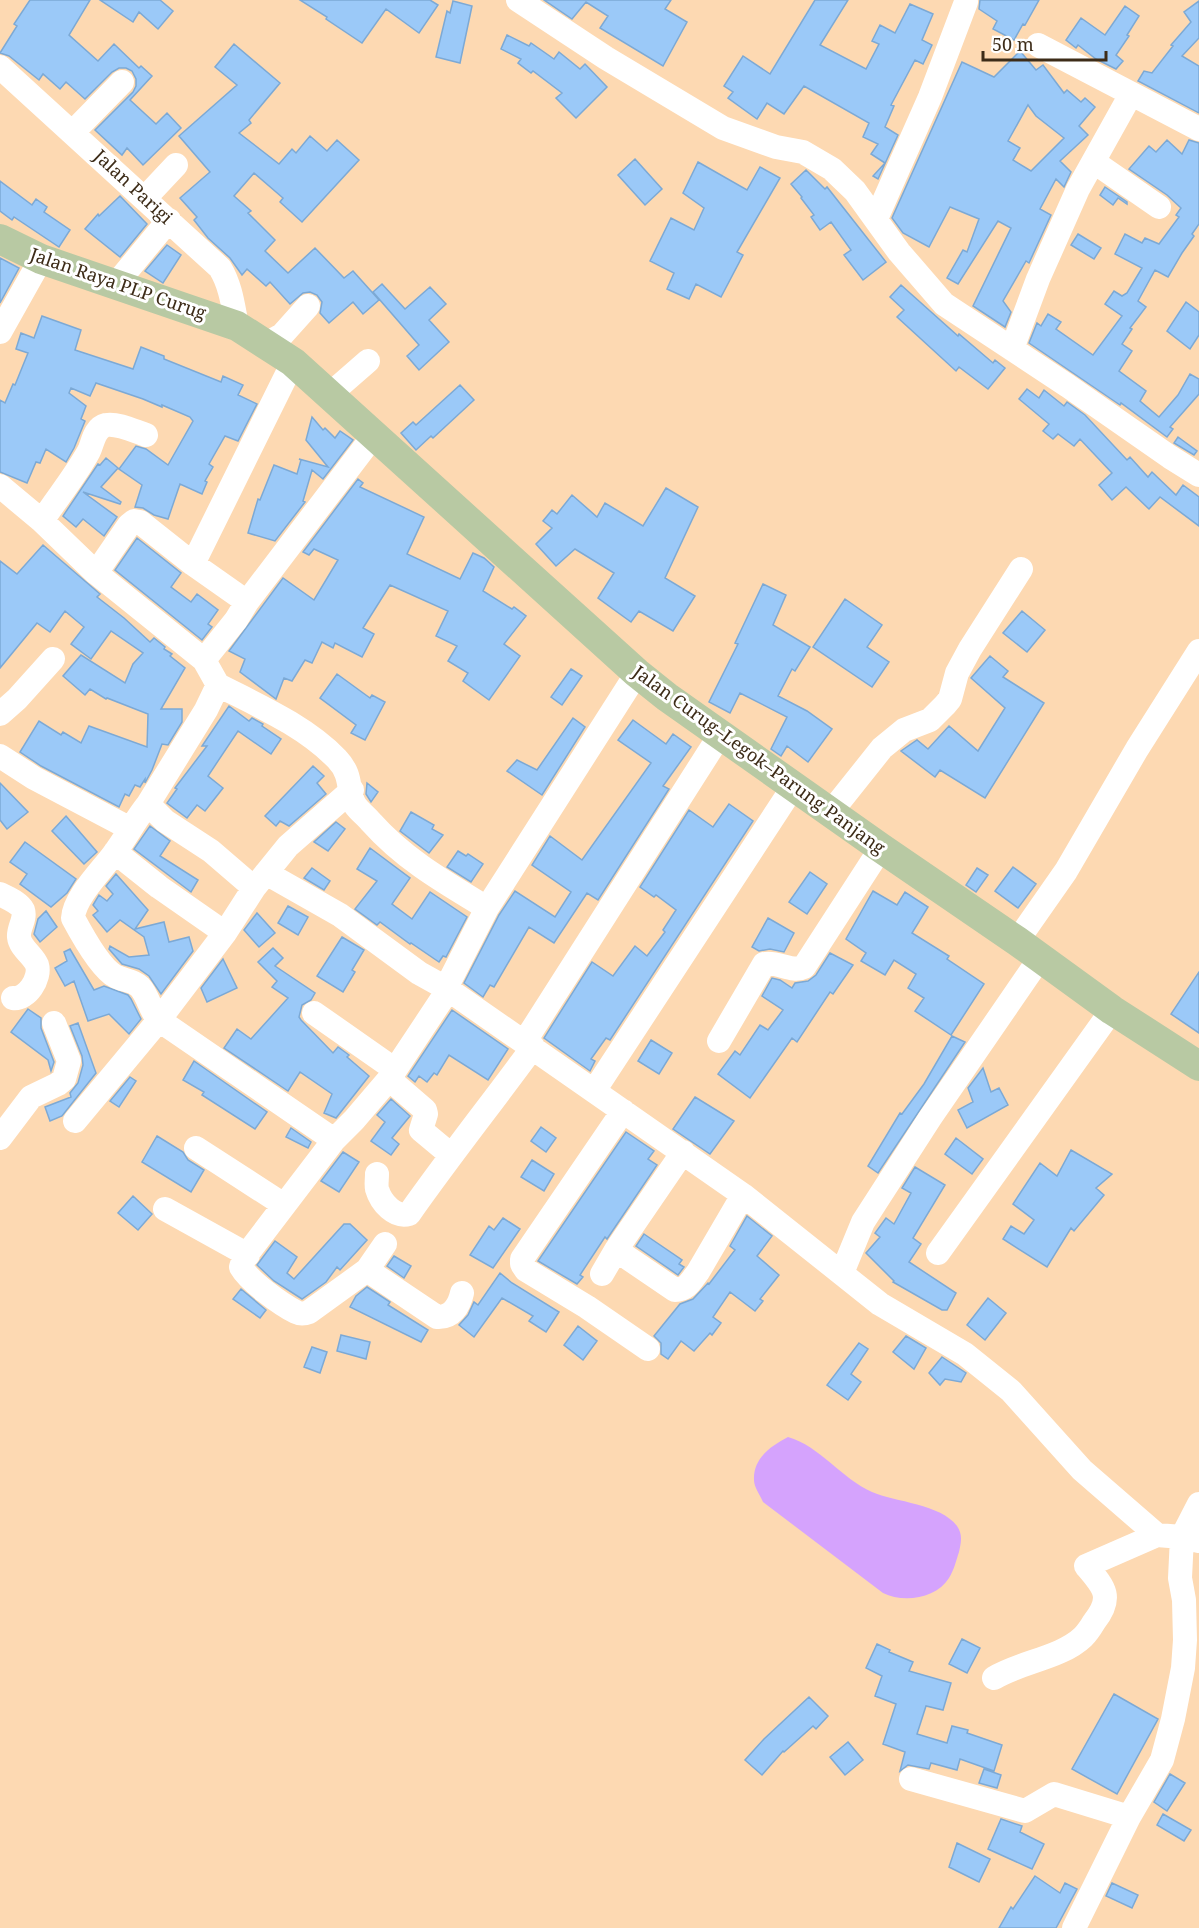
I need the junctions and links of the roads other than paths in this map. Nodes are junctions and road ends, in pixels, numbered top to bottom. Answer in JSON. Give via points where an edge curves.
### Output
{"nodes":[{"id":1,"x":518,"y":0,"type":"edge"},
{"id":2,"x":966,"y":2,"type":"dead end"},
{"id":3,"x":1038,"y":45,"type":"dead end"},
{"id":4,"x":0,"y":67,"type":"edge"},
{"id":5,"x":122,"y":82,"type":"dead end"},
{"id":6,"x":1131,"y":94,"type":"junction"},
{"id":7,"x":1199,"y":129,"type":"edge"},
{"id":8,"x":73,"y":132,"type":"junction"},
{"id":9,"x":1094,"y":162,"type":"junction"},
{"id":10,"x":176,"y":165,"type":"dead end"},
{"id":11,"x":145,"y":198,"type":"junction"},
{"id":12,"x":1159,"y":207,"type":"dead end"},
{"id":13,"x":876,"y":219,"type":"junction"},
{"id":14,"x":169,"y":220,"type":"junction"},
{"id":15,"x":0,"y":239,"type":"edge"},
{"id":16,"x":41,"y":259,"type":"junction"},
{"id":17,"x":116,"y":284,"type":"junction"},
{"id":18,"x":308,"y":306,"type":"dead end"},
{"id":19,"x":237,"y":326,"type":"junction"},
{"id":20,"x":0,"y":332,"type":"edge"},
{"id":21,"x":266,"y":344,"type":"junction"},
{"id":22,"x":1012,"y":349,"type":"junction"},
{"id":23,"x":368,"y":361,"type":"dead end"},
{"id":24,"x":293,"y":362,"type":"junction"},
{"id":25,"x":329,"y":394,"type":"junction"},
{"id":26,"x":146,"y":435,"type":"dead end"},
{"id":27,"x":374,"y":435,"type":"junction"},
{"id":28,"x":1199,"y":475,"type":"edge"},
{"id":29,"x":0,"y":486,"type":"edge"},
{"id":30,"x":42,"y":520,"type":"junction"},
{"id":31,"x":193,"y":564,"type":"junction"},
{"id":32,"x":1021,"y":569,"type":"dead end"},
{"id":33,"x":96,"y":573,"type":"junction"},
{"id":34,"x":247,"y":602,"type":"junction"},
{"id":35,"x":1199,"y":651,"type":"edge"},
{"id":36,"x":53,"y":659,"type":"dead end"},
{"id":37,"x":204,"y":660,"type":"junction"},
{"id":38,"x":637,"y":673,"type":"junction"},
{"id":39,"x":218,"y":685,"type":"junction"},
{"id":40,"x":0,"y":714,"type":"edge"},
{"id":41,"x":720,"y":735,"type":"junction"},
{"id":42,"x":0,"y":756,"type":"edge"},
{"id":43,"x":793,"y":787,"type":"junction"},
{"id":44,"x":352,"y":790,"type":"junction"},
{"id":45,"x":148,"y":804,"type":"junction"},
{"id":46,"x":831,"y":812,"type":"junction"},
{"id":47,"x":129,"y":828,"type":"junction"},
{"id":48,"x":881,"y":848,"type":"junction"},
{"id":49,"x":115,"y":852,"type":"junction"},
{"id":50,"x":260,"y":881,"type":"junction"},
{"id":51,"x":0,"y":894,"type":"edge"},
{"id":52,"x":487,"y":908,"type":"junction"},
{"id":53,"x":225,"y":933,"type":"junction"},
{"id":54,"x":1029,"y":949,"type":"junction"},
{"id":55,"x":446,"y":988,"type":"junction"},
{"id":56,"x":13,"y":998,"type":"dead end"},
{"id":57,"x":1112,"y":1010,"type":"junction"},
{"id":58,"x":314,"y":1013,"type":"dead end"},
{"id":59,"x":159,"y":1020,"type":"junction"},
{"id":60,"x":54,"y":1023,"type":"dead end"},
{"id":61,"x":719,"y":1041,"type":"dead end"},
{"id":62,"x":529,"y":1044,"type":"junction"},
{"id":63,"x":1199,"y":1065,"type":"edge"},
{"id":64,"x":391,"y":1074,"type":"junction"},
{"id":65,"x":594,"y":1091,"type":"junction"},
{"id":66,"x":623,"y":1111,"type":"junction"},
{"id":67,"x":75,"y":1121,"type":"dead end"},
{"id":68,"x":0,"y":1138,"type":"edge"},
{"id":69,"x":334,"y":1140,"type":"junction"},
{"id":70,"x":196,"y":1148,"type":"dead end"},
{"id":71,"x":683,"y":1152,"type":"junction"},
{"id":72,"x":451,"y":1155,"type":"junction"},
{"id":73,"x":377,"y":1174,"type":"dead end"},
{"id":74,"x":743,"y":1195,"type":"junction"},
{"id":75,"x":284,"y":1205,"type":"junction"},
{"id":76,"x":165,"y":1209,"type":"dead end"},
{"id":77,"x":385,"y":1244,"type":"dead end"},
{"id":78,"x":616,"y":1250,"type":"junction"},
{"id":79,"x":938,"y":1253,"type":"dead end"},
{"id":80,"x":248,"y":1255,"type":"junction"},
{"id":81,"x":367,"y":1270,"type":"junction"},
{"id":82,"x":842,"y":1273,"type":"junction"},
{"id":83,"x":603,"y":1274,"type":"dead end"},
{"id":84,"x":462,"y":1293,"type":"dead end"},
{"id":85,"x":648,"y":1349,"type":"dead end"},
{"id":86,"x":1199,"y":1504,"type":"edge"},
{"id":87,"x":1157,"y":1535,"type":"junction"},
{"id":88,"x":1190,"y":1539,"type":"edge"},
{"id":89,"x":994,"y":1677,"type":"dead end"},
{"id":90,"x":911,"y":1779,"type":"dead end"},
{"id":91,"x":1129,"y":1817,"type":"junction"},
{"id":92,"x":1074,"y":1928,"type":"edge"}],
"edges":[{"from":1,"to":13,"type":"street","via":[[624,70],[723,128],[802,152],[832,169],[847,181]]},
{"from":2,"to":13,"type":"street","via":[[930,97]]},
{"from":3,"to":6,"type":"street"},
{"from":4,"to":8,"type":"street","name":"Jalan Parigi"},
{"from":5,"to":8,"type":"street"},
{"from":6,"to":7,"type":"street"},
{"from":6,"to":9,"type":"street"},
{"from":8,"to":11,"type":"street","name":"Jalan Parigi"},
{"from":9,"to":12,"type":"street"},
{"from":9,"to":22,"type":"street","via":[[1038,279]]},
{"from":10,"to":11,"type":"street"},
{"from":11,"to":14,"type":"street","name":"Jalan Parigi"},
{"from":13,"to":22,"type":"street","via":[[944,304]]},
{"from":14,"to":17,"type":"street"},
{"from":14,"to":19,"type":"street","name":"Jalan Parigi","via":[[220,268]]},
{"from":15,"to":16,"type":"main road","name":"Jalan Raya PLP Curug"},
{"from":16,"to":17,"type":"main road","name":"Jalan Raya PLP Curug"},
{"from":16,"to":20,"type":"street"},
{"from":17,"to":19,"type":"main road","name":"Jalan Raya PLP Curug"},
{"from":18,"to":21,"type":"street","via":[[282,335]]},
{"from":19,"to":21,"type":"main road","name":"Jalan Curug–Legok–Parung Panjang"},
{"from":21,"to":24,"type":"main road","name":"Jalan Curug–Legok–Parung Panjang"},
{"from":22,"to":28,"type":"street"},
{"from":23,"to":25,"type":"street"},
{"from":24,"to":25,"type":"main road","name":"Jalan Curug–Legok–Parung Panjang"},
{"from":24,"to":31,"type":"street"},
{"from":25,"to":27,"type":"main road","name":"Jalan Curug–Legok–Parung Panjang"},
{"from":26,"to":30,"type":"street","via":[[111,425],[98,429],[88,453]]},
{"from":27,"to":34,"type":"street"},
{"from":27,"to":38,"type":"main road","name":"Jalan Curug–Legok–Parung Panjang"},
{"from":29,"to":30,"type":"street"},
{"from":30,"to":33,"type":"street"},
{"from":31,"to":33,"type":"street","via":[[134,521]]},
{"from":31,"to":34,"type":"street"},
{"from":32,"to":46,"type":"street","via":[[970,649],[945,705],[930,720],[904,730],[882,748]]},
{"from":33,"to":37,"type":"street"},
{"from":34,"to":37,"type":"street"},
{"from":35,"to":54,"type":"street","via":[[1066,871]]},
{"from":36,"to":40,"type":"street"},
{"from":37,"to":39,"type":"street"},
{"from":38,"to":41,"type":"main road","name":"Jalan Curug–Legok–Parung Panjang"},
{"from":38,"to":52,"type":"street"},
{"from":39,"to":44,"type":"street","via":[[277,714],[317,741],[343,766]]},
{"from":39,"to":45,"type":"street"},
{"from":41,"to":43,"type":"main road","name":"Jalan Curug–Legok–Parung Panjang"},
{"from":41,"to":62,"type":"street"},
{"from":42,"to":47,"type":"street"},
{"from":43,"to":46,"type":"main road","name":"Jalan Curug–Legok–Parung Panjang"},
{"from":43,"to":65,"type":"street"},
{"from":44,"to":50,"type":"street","via":[[288,846]]},
{"from":44,"to":52,"type":"street","via":[[356,807],[388,842],[418,866]]},
{"from":45,"to":47,"type":"street"},
{"from":45,"to":50,"type":"street","via":[[165,822]]},
{"from":46,"to":48,"type":"main road","name":"Jalan Curug–Legok–Parung Panjang"},
{"from":47,"to":49,"type":"street"},
{"from":48,"to":54,"type":"main road","name":"Jalan Curug–Legok–Parung Panjang"},
{"from":48,"to":61,"type":"street","via":[[804,967],[764,964]]},
{"from":49,"to":53,"type":"street"},
{"from":49,"to":59,"type":"street","via":[[90,885],[73,918],[110,972],[140,987]]},
{"from":50,"to":53,"type":"street"},
{"from":50,"to":55,"type":"street","via":[[340,915]]},
{"from":51,"to":56,"type":"street","via":[[22,909],[20,941],[36,963],[38,973],[23,996]]},
{"from":52,"to":55,"type":"street"},
{"from":53,"to":59,"type":"street"},
{"from":54,"to":57,"type":"main road","name":"Jalan Curug–Legok–Parung Panjang"},
{"from":54,"to":82,"type":"street","via":[[930,1118],[863,1222]]},
{"from":55,"to":62,"type":"street"},
{"from":55,"to":64,"type":"street"},
{"from":57,"to":63,"type":"main road","name":"Jalan Curug–Legok–Parung Panjang"},
{"from":57,"to":79,"type":"street"},
{"from":58,"to":64,"type":"street"},
{"from":59,"to":67,"type":"street"},
{"from":59,"to":69,"type":"street"},
{"from":60,"to":68,"type":"street","via":[[69,1061],[64,1079],[31,1097]]},
{"from":62,"to":65,"type":"street"},
{"from":62,"to":72,"type":"street"},
{"from":64,"to":69,"type":"street"},
{"from":64,"to":72,"type":"street","via":[[425,1110],[421,1130]]},
{"from":65,"to":66,"type":"street"},
{"from":66,"to":71,"type":"street"},
{"from":66,"to":85,"type":"street","via":[[522,1264]]},
{"from":69,"to":75,"type":"street"},
{"from":70,"to":75,"type":"street"},
{"from":71,"to":74,"type":"street"},
{"from":71,"to":78,"type":"street"},
{"from":72,"to":73,"type":"street","via":[[409,1214],[402,1216],[382,1200]]},
{"from":74,"to":78,"type":"street","via":[[698,1272],[681,1290],[675,1290]]},
{"from":74,"to":82,"type":"street"},
{"from":75,"to":80,"type":"street"},
{"from":76,"to":80,"type":"street"},
{"from":77,"to":81,"type":"street"},
{"from":78,"to":83,"type":"street"},
{"from":80,"to":81,"type":"street","via":[[241,1263],[247,1276],[303,1314]]},
{"from":81,"to":84,"type":"street","via":[[437,1317],[452,1313]]},
{"from":82,"to":87,"type":"street","via":[[880,1304],[965,1354],[1011,1391],[1082,1470]]},
{"from":86,"to":88,"type":"street"},
{"from":87,"to":88,"type":"street"},
{"from":87,"to":89,"type":"street","via":[[1086,1566],[1104,1591],[1106,1601],[1083,1637],[1066,1648]]},
{"from":88,"to":91,"type":"street","via":[[1180,1578],[1185,1640],[1178,1696],[1162,1760]]},
{"from":90,"to":91,"type":"street","via":[[1025,1811],[1054,1794]]},
{"from":91,"to":92,"type":"street"}]}
